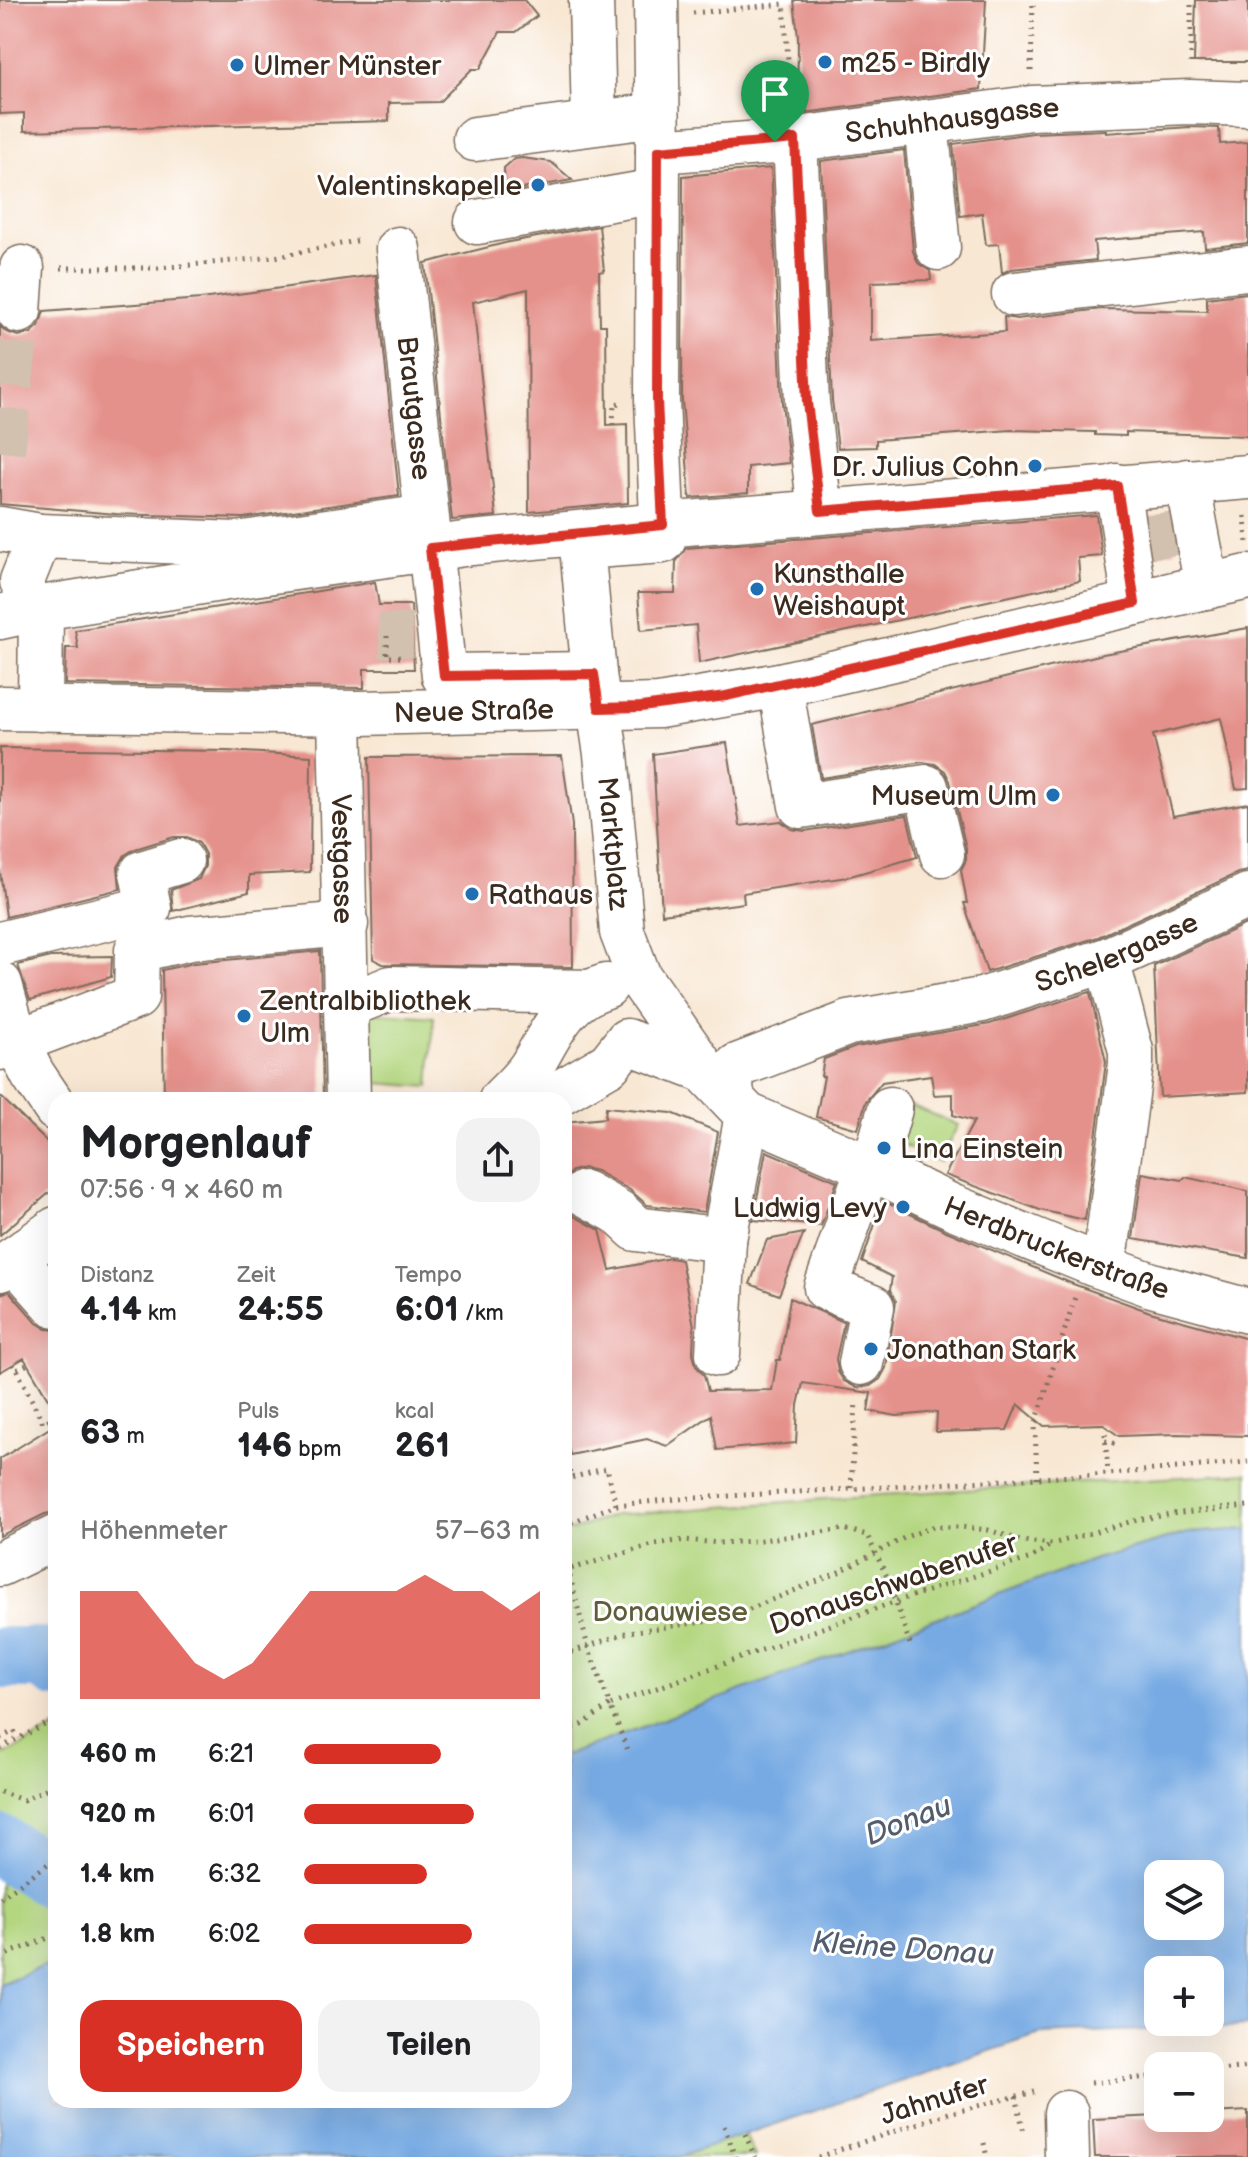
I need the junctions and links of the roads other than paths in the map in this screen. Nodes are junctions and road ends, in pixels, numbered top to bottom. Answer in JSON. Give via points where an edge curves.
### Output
{"nodes":[{"id":1,"x":591,"y":0,"type":"edge"},
{"id":2,"x":656,"y":8,"type":"edge"},
{"id":3,"x":1220,"y":103,"type":"edge"},
{"id":4,"x":594,"y":122,"type":"junction"},
{"id":5,"x":926,"y":122,"type":"junction"},
{"id":6,"x":475,"y":139,"type":"dead end"},
{"id":7,"x":795,"y":139,"type":"junction"},
{"id":8,"x":658,"y":152,"type":"junction"},
{"id":9,"x":477,"y":222,"type":"dead end"},
{"id":10,"x":381,"y":244,"type":"road end"},
{"id":11,"x":938,"y":248,"type":"dead end"},
{"id":12,"x":22,"y":268,"type":"road end"},
{"id":13,"x":1248,"y":268,"type":"edge"},
{"id":14,"x":1014,"y":294,"type":"dead end"},
{"id":15,"x":19,"y":311,"type":"tunnel mouth"},
{"id":16,"x":1246,"y":479,"type":"edge"},
{"id":17,"x":1187,"y":481,"type":"junction"},
{"id":18,"x":1117,"y":486,"type":"junction"},
{"id":19,"x":820,"y":511,"type":"junction"},
{"id":20,"x":663,"y":525,"type":"junction"},
{"id":21,"x":20,"y":532,"type":"edge"},
{"id":22,"x":1159,"y":535,"type":"junction"},
{"id":23,"x":429,"y":544,"type":"junction"},
{"id":24,"x":1234,"y":580,"type":"edge"},
{"id":25,"x":21,"y":602,"type":"edge"},
{"id":26,"x":1135,"y":603,"type":"junction"},
{"id":27,"x":780,"y":685,"type":"junction"},
{"id":28,"x":596,"y":691,"type":"junction"},
{"id":29,"x":20,"y":709,"type":"edge"},
{"id":30,"x":340,"y":713,"type":"junction"},
{"id":31,"x":942,"y":854,"type":"dead end"},
{"id":32,"x":181,"y":861,"type":"dead end"},
{"id":33,"x":1248,"y":896,"type":"edge"},
{"id":34,"x":346,"y":924,"type":"junction"},
{"id":35,"x":0,"y":944,"type":"edge"},
{"id":36,"x":1107,"y":960,"type":"junction"},
{"id":37,"x":639,"y":977,"type":"junction"},
{"id":38,"x":0,"y":984,"type":"edge"},
{"id":39,"x":591,"y":992,"type":"junction"},
{"id":40,"x":346,"y":1006,"type":"junction"},
{"id":41,"x":8,"y":1045,"type":"edge"},
{"id":42,"x":348,"y":1092,"type":"edge"},
{"id":43,"x":508,"y":1092,"type":"edge"},
{"id":44,"x":561,"y":1092,"type":"edge"},
{"id":45,"x":728,"y":1096,"type":"junction"},
{"id":46,"x":48,"y":1097,"type":"edge"},
{"id":47,"x":890,"y":1109,"type":"dead end"},
{"id":48,"x":870,"y":1168,"type":"junction"},
{"id":49,"x":584,"y":1193,"type":"dead end"},
{"id":50,"x":48,"y":1235,"type":"edge"},
{"id":51,"x":724,"y":1240,"type":"junction"},
{"id":52,"x":7,"y":1264,"type":"edge"},
{"id":53,"x":1094,"y":1264,"type":"junction"},
{"id":54,"x":48,"y":1299,"type":"edge"},
{"id":55,"x":1248,"y":1311,"type":"edge"},
{"id":56,"x":718,"y":1354,"type":"dead end"},
{"id":57,"x":861,"y":1363,"type":"dead end"},
{"id":58,"x":48,"y":1541,"type":"edge"},
{"id":59,"x":0,"y":1564,"type":"edge"},
{"id":60,"x":1066,"y":2113,"type":"dead end"},
{"id":61,"x":1067,"y":2157,"type":"edge"}],
"edges":[{"from":1,"to":4,"type":"street"},
{"from":2,"to":8,"type":"street"},
{"from":3,"to":5,"type":"street","name":"Schuhhausgasse","via":[[1031,108]]},
{"from":4,"to":6,"type":"street"},
{"from":4,"to":8,"type":"street"},
{"from":5,"to":7,"type":"street","name":"Schuhhausgasse"},
{"from":5,"to":11,"type":"street"},
{"from":7,"to":8,"type":"street","name":"Schuhhausgasse"},
{"from":7,"to":19,"type":"street","via":[[807,402]]},
{"from":8,"to":9,"type":"street"},
{"from":8,"to":20,"type":"street","via":[[657,400]]},
{"from":10,"to":23,"type":"street","name":"Brautgasse"},
{"from":12,"to":15,"type":"street"},
{"from":13,"to":14,"type":"street"},
{"from":16,"to":17,"type":"street"},
{"from":17,"to":18,"type":"street"},
{"from":17,"to":22,"type":"street"},
{"from":18,"to":19,"type":"street"},
{"from":18,"to":22,"type":"street"},
{"from":19,"to":20,"type":"street"},
{"from":20,"to":23,"type":"street"},
{"from":20,"to":28,"type":"street","name":"Marktplatz","via":[[663,541],[582,547]]},
{"from":21,"to":23,"type":"street","name":"Neue Straße","via":[[236,544]]},
{"from":21,"to":25,"type":"street","name":"Neue Straße"},
{"from":22,"to":24,"type":"street"},
{"from":22,"to":26,"type":"street"},
{"from":23,"to":25,"type":"street"},
{"from":23,"to":28,"type":"street","name":"Brautgasse","via":[[444,676]]},
{"from":24,"to":26,"type":"street","name":"Neue Straße"},
{"from":25,"to":29,"type":"street","name":"Neue Straße"},
{"from":26,"to":27,"type":"street","name":"Neue Straße"},
{"from":27,"to":28,"type":"street","name":"Neue Straße","via":[[680,703]]},
{"from":27,"to":31,"type":"street","via":[[801,806],[926,787]]},
{"from":28,"to":30,"type":"street","name":"Neue Straße","via":[[484,708]]},
{"from":28,"to":37,"type":"street","name":"Marktplatz","via":[[622,932]]},
{"from":29,"to":30,"type":"street","name":"Neue Straße"},
{"from":30,"to":34,"type":"street","name":"Vestgasse"},
{"from":32,"to":35,"type":"street","via":[[142,873],[149,908]]},
{"from":33,"to":36,"type":"street","name":"Schelergasse"},
{"from":34,"to":40,"type":"street","name":"Vestgasse"},
{"from":34,"to":41,"type":"street","via":[[190,938],[137,950],[136,997]]},
{"from":36,"to":45,"type":"street","name":"Schelergasse","via":[[793,1034],[737,1066]]},
{"from":36,"to":53,"type":"street","via":[[1131,1064],[1107,1245]]},
{"from":37,"to":39,"type":"street"},
{"from":37,"to":45,"type":"street","name":"Marktplatz"},
{"from":38,"to":41,"type":"street"},
{"from":39,"to":40,"type":"street","via":[[391,988]]},
{"from":39,"to":43,"type":"street","via":[[567,1009],[530,1069]]},
{"from":40,"to":42,"type":"street","name":"Vestgasse"},
{"from":41,"to":46,"type":"street"},
{"from":44,"to":45,"type":"street","via":[[609,1064],[627,1041]]},
{"from":45,"to":48,"type":"street","name":"Herdbruckerstraße"},
{"from":45,"to":51,"type":"street"},
{"from":47,"to":48,"type":"street"},
{"from":48,"to":53,"type":"street","name":"Herdbruckerstraße"},
{"from":48,"to":57,"type":"street","via":[[812,1283],[872,1307]]},
{"from":49,"to":51,"type":"street","via":[[636,1229]]},
{"from":50,"to":52,"type":"street"},
{"from":51,"to":56,"type":"street"},
{"from":52,"to":54,"type":"street"},
{"from":53,"to":55,"type":"street","name":"Herdbruckerstraße"},
{"from":58,"to":59,"type":"street"},
{"from":60,"to":61,"type":"street"}]}
